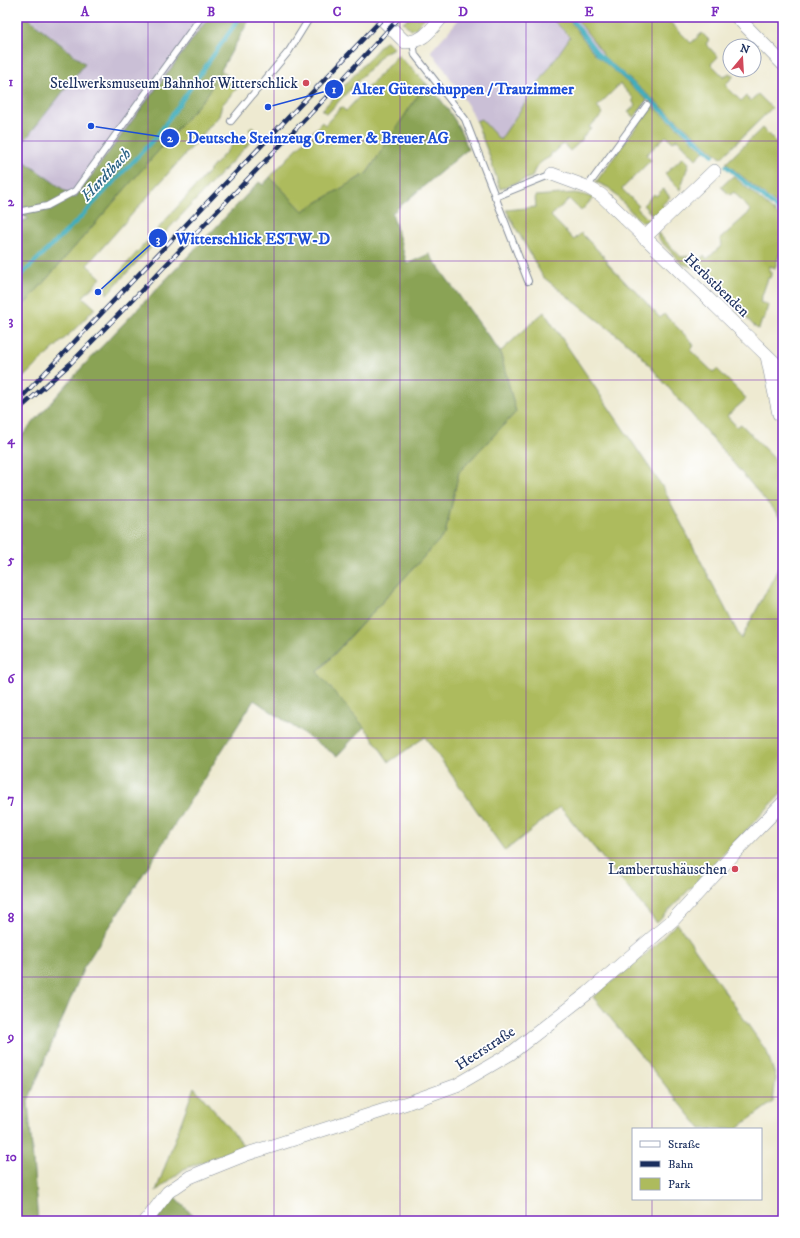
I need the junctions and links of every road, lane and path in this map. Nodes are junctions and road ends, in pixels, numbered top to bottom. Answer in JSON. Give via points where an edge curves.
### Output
{"nodes":[{"id":1,"x":201,"y":17,"type":"edge"},
{"id":2,"x":380,"y":17,"type":"edge"},
{"id":3,"x":442,"y":17,"type":"edge"},
{"id":4,"x":738,"y":17,"type":"edge"},
{"id":5,"x":307,"y":22,"type":"dead end"},
{"id":6,"x":413,"y":42,"type":"junction"},
{"id":7,"x":783,"y":64,"type":"edge"},
{"id":8,"x":647,"y":105,"type":"dead end"},
{"id":9,"x":231,"y":121,"type":"dead end"},
{"id":10,"x":714,"y":171,"type":"dead end"},
{"id":11,"x":552,"y":174,"type":"joint"},
{"id":12,"x":587,"y":187,"type":"junction"},
{"id":13,"x":495,"y":197,"type":"junction"},
{"id":14,"x":17,"y":212,"type":"edge"},
{"id":15,"x":644,"y":238,"type":"junction"},
{"id":16,"x":528,"y":281,"type":"dead end"},
{"id":17,"x":767,"y":356,"type":"junction"},
{"id":18,"x":782,"y":363,"type":"edge"},
{"id":19,"x":783,"y":382,"type":"edge"},
{"id":20,"x":783,"y":417,"type":"edge"},
{"id":21,"x":783,"y":803,"type":"edge"},
{"id":22,"x":146,"y":1221,"type":"edge"}],
"edges":[{"from":1,"to":14,"type":"lane","via":[[75,191],[47,206]]},
{"from":2,"to":6,"type":"street","via":[[405,42]]},
{"from":3,"to":6,"type":"street","via":[[420,40]]},
{"from":4,"to":7,"type":"street"},
{"from":5,"to":9,"type":"lane","via":[[289,52]]},
{"from":6,"to":13,"type":"lane","via":[[415,55],[465,119]]},
{"from":8,"to":12,"type":"lane"},
{"from":10,"to":15,"type":"street"},
{"from":11,"to":12,"type":"street","name":"Herbstbenden"},
{"from":11,"to":13,"type":"lane","name":"Herbstbenden"},
{"from":12,"to":15,"type":"street","name":"Herbstbenden","via":[[601,195]]},
{"from":13,"to":16,"type":"lane"},
{"from":15,"to":17,"type":"street","name":"Herbstbenden"},
{"from":17,"to":18,"type":"street","name":"Herbstbenden"},
{"from":17,"to":20,"type":"street","via":[[780,414]]},
{"from":18,"to":19,"type":"street","name":"Herbstbenden"},
{"from":21,"to":22,"type":"street","name":"Heerstraße","via":[[674,919],[588,993],[510,1054],[457,1085],[408,1104],[247,1154],[190,1177],[168,1192]]}]}
